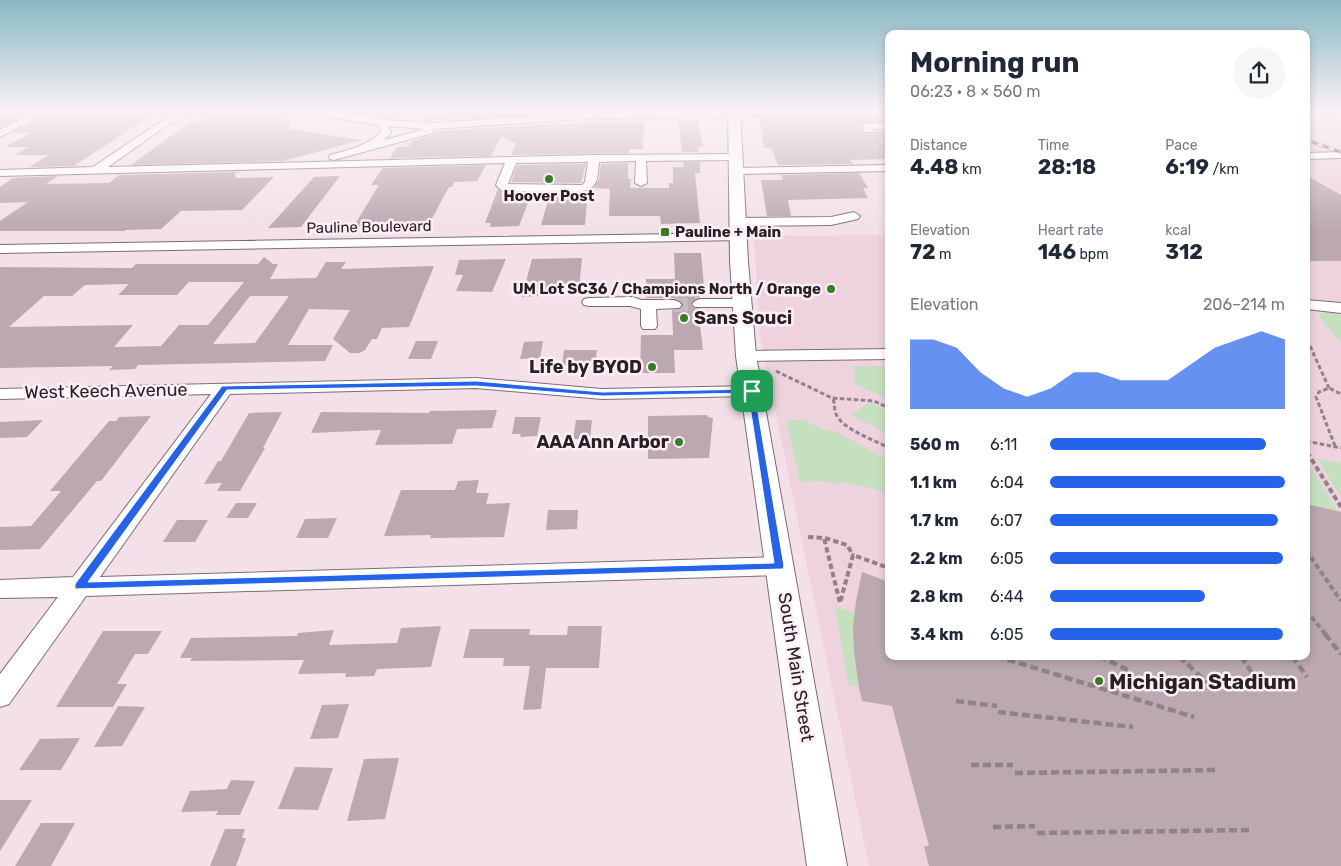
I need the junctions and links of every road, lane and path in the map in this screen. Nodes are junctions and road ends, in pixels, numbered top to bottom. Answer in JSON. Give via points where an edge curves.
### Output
{"nodes":[{"id":1,"x":125,"y":150,"type":"edge"},
{"id":2,"x":357,"y":150,"type":"edge"},
{"id":3,"x":735,"y":150,"type":"edge"},
{"id":4,"x":1341,"y":155,"type":"edge"},
{"id":5,"x":1310,"y":156,"type":"edge"},
{"id":6,"x":641,"y":158,"type":"junction"},
{"id":7,"x":594,"y":163,"type":"junction"},
{"id":8,"x":311,"y":164,"type":"junction"},
{"id":9,"x":510,"y":164,"type":"junction"},
{"id":10,"x":736,"y":164,"type":"junction"},
{"id":11,"x":885,"y":170,"type":"edge"},
{"id":12,"x":95,"y":171,"type":"junction"},
{"id":13,"x":0,"y":173,"type":"edge"},
{"id":14,"x":641,"y":183,"type":"dead end"},
{"id":15,"x":854,"y":216,"type":"dead end"},
{"id":16,"x":738,"y":230,"type":"junction"},
{"id":17,"x":0,"y":249,"type":"edge"},
{"id":18,"x":589,"y":302,"type":"dead end"},
{"id":19,"x":742,"y":303,"type":"junction"},
{"id":20,"x":674,"y":304,"type":"tunnel mouth"},
{"id":21,"x":700,"y":304,"type":"tunnel mouth"},
{"id":22,"x":1310,"y":304,"type":"edge"},
{"id":23,"x":648,"y":305,"type":"junction"},
{"id":24,"x":1341,"y":308,"type":"edge"},
{"id":25,"x":649,"y":326,"type":"dead end"},
{"id":26,"x":1310,"y":346,"type":"dead end"},
{"id":27,"x":885,"y":354,"type":"edge"},
{"id":28,"x":746,"y":356,"type":"junction"},
{"id":29,"x":771,"y":369,"type":"dead end"},
{"id":30,"x":225,"y":388,"type":"junction"},
{"id":31,"x":1329,"y":388,"type":"junction"},
{"id":32,"x":752,"y":391,"type":"junction"},
{"id":33,"x":0,"y":394,"type":"edge"},
{"id":34,"x":1341,"y":394,"type":"edge"},
{"id":35,"x":832,"y":398,"type":"junction"},
{"id":36,"x":885,"y":407,"type":"edge"},
{"id":37,"x":1310,"y":441,"type":"edge"},
{"id":38,"x":885,"y":446,"type":"edge"},
{"id":39,"x":1335,"y":446,"type":"junction"},
{"id":40,"x":1341,"y":448,"type":"edge"},
{"id":41,"x":1310,"y":457,"type":"edge"},
{"id":42,"x":1341,"y":507,"type":"edge"},
{"id":43,"x":808,"y":537,"type":"dead end"},
{"id":44,"x":824,"y":538,"type":"junction"},
{"id":45,"x":854,"y":555,"type":"junction"},
{"id":46,"x":1310,"y":556,"type":"edge"},
{"id":47,"x":780,"y":566,"type":"junction"},
{"id":48,"x":885,"y":567,"type":"edge"},
{"id":49,"x":79,"y":586,"type":"junction"},
{"id":50,"x":0,"y":588,"type":"edge"},
{"id":51,"x":1341,"y":601,"type":"edge"},
{"id":52,"x":1310,"y":615,"type":"edge"},
{"id":53,"x":1341,"y":654,"type":"edge"},
{"id":54,"x":1009,"y":660,"type":"edge"},
{"id":55,"x":1107,"y":660,"type":"edge"},
{"id":56,"x":1183,"y":660,"type":"edge"},
{"id":57,"x":1244,"y":660,"type":"edge"},
{"id":58,"x":1295,"y":660,"type":"edge"},
{"id":59,"x":1130,"y":671,"type":"dead end"},
{"id":60,"x":1307,"y":677,"type":"dead end"},
{"id":61,"x":1256,"y":679,"type":"dead end"},
{"id":62,"x":1208,"y":684,"type":"dead end"},
{"id":63,"x":0,"y":695,"type":"edge"},
{"id":64,"x":956,"y":702,"type":"dead end"},
{"id":65,"x":997,"y":706,"type":"dead end"},
{"id":66,"x":998,"y":712,"type":"dead end"},
{"id":67,"x":1194,"y":717,"type":"dead end"},
{"id":68,"x":1133,"y":727,"type":"dead end"},
{"id":69,"x":971,"y":765,"type":"dead end"},
{"id":70,"x":1013,"y":765,"type":"dead end"},
{"id":71,"x":1215,"y":770,"type":"dead end"},
{"id":72,"x":1015,"y":773,"type":"dead end"},
{"id":73,"x":1035,"y":826,"type":"dead end"},
{"id":74,"x":993,"y":827,"type":"dead end"},
{"id":75,"x":1251,"y":830,"type":"dead end"},
{"id":76,"x":1037,"y":833,"type":"dead end"},
{"id":77,"x":827,"y":866,"type":"edge"}],
"edges":[{"from":1,"to":12,"type":"street"},
{"from":2,"to":8,"type":"street"},
{"from":3,"to":10,"type":"main road","name":"South Main Street"},
{"from":4,"to":5,"type":"street"},
{"from":6,"to":7,"type":"street"},
{"from":6,"to":10,"type":"street"},
{"from":6,"to":14,"type":"street"},
{"from":7,"to":9,"type":"street"},
{"from":7,"to":9,"type":"street","via":[[589,186],[569,189],[506,189],[502,185]]},
{"from":8,"to":9,"type":"street"},
{"from":8,"to":12,"type":"street"},
{"from":10,"to":11,"type":"street"},
{"from":10,"to":16,"type":"main road","name":"South Main Street"},
{"from":12,"to":13,"type":"street"},
{"from":15,"to":16,"type":"street","name":"Pauline Boulevard"},
{"from":16,"to":17,"type":"street","name":"Pauline Boulevard"},
{"from":16,"to":19,"type":"main road","name":"South Main Street"},
{"from":18,"to":23,"type":"street"},
{"from":19,"to":21,"type":"street"},
{"from":19,"to":28,"type":"main road","name":"South Main Street"},
{"from":20,"to":23,"type":"street"},
{"from":22,"to":24,"type":"street"},
{"from":23,"to":25,"type":"street"},
{"from":26,"to":31,"type":"path"},
{"from":27,"to":28,"type":"street"},
{"from":28,"to":32,"type":"main road","name":"South Main Street"},
{"from":29,"to":35,"type":"path"},
{"from":30,"to":32,"type":"street","name":"West Keech Avenue","via":[[476,383],[602,394]]},
{"from":30,"to":33,"type":"street","name":"West Keech Avenue"},
{"from":30,"to":49,"type":"street"},
{"from":31,"to":34,"type":"path"},
{"from":31,"to":39,"type":"path","via":[[1316,397]]},
{"from":32,"to":47,"type":"main road","name":"South Main Street"},
{"from":35,"to":36,"type":"path","via":[[867,400]]},
{"from":35,"to":38,"type":"path","via":[[836,403],[836,415],[844,423]]},
{"from":37,"to":39,"type":"path"},
{"from":39,"to":40,"type":"path"},
{"from":41,"to":42,"type":"path"},
{"from":43,"to":44,"type":"path"},
{"from":44,"to":45,"type":"path","via":[[847,545]]},
{"from":44,"to":45,"type":"path","via":[[840,603]]},
{"from":45,"to":48,"type":"path"},
{"from":46,"to":51,"type":"path"},
{"from":47,"to":49,"type":"street"},
{"from":47,"to":77,"type":"main road","name":"South Main Street"},
{"from":49,"to":50,"type":"street"},
{"from":49,"to":63,"type":"street"},
{"from":52,"to":53,"type":"path"},
{"from":54,"to":67,"type":"path"},
{"from":55,"to":59,"type":"path"},
{"from":56,"to":62,"type":"path"},
{"from":57,"to":61,"type":"path"},
{"from":58,"to":60,"type":"path"},
{"from":64,"to":65,"type":"path"},
{"from":66,"to":68,"type":"path"},
{"from":69,"to":70,"type":"path"},
{"from":71,"to":72,"type":"path"},
{"from":73,"to":74,"type":"path"},
{"from":75,"to":76,"type":"path"}]}
